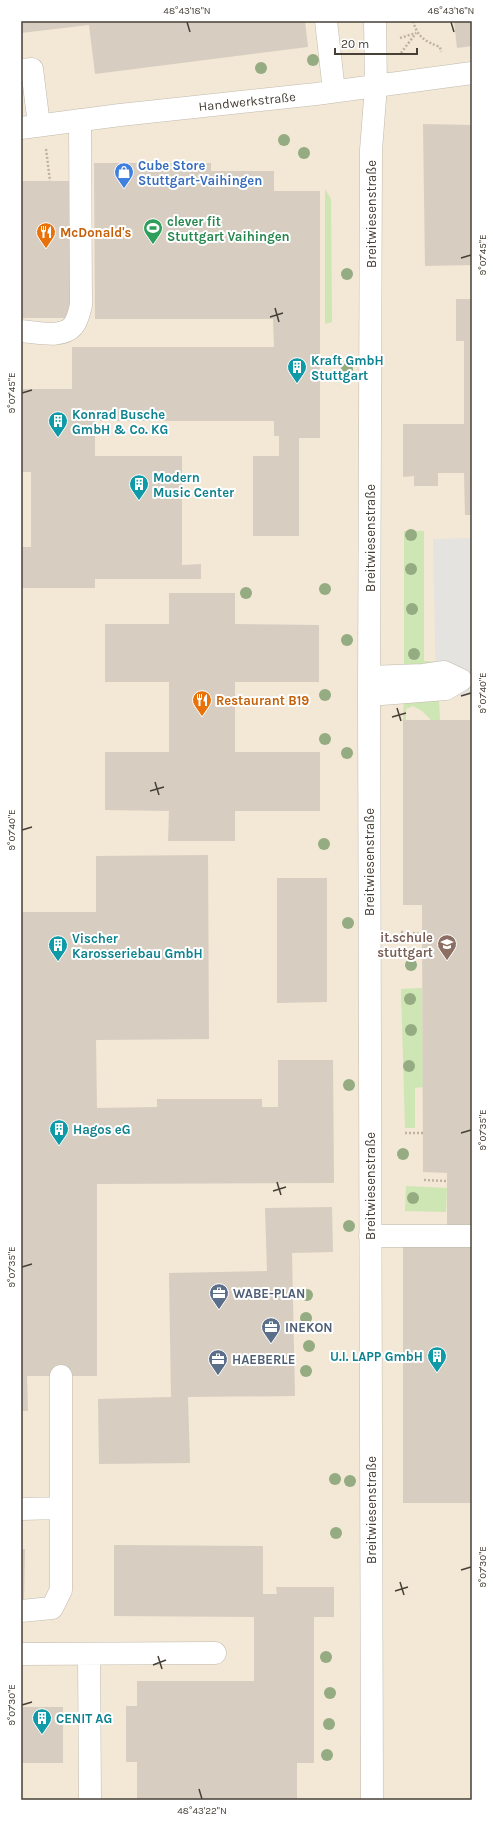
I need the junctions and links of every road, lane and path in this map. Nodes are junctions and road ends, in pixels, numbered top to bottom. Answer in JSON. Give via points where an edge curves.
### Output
{"nodes":[{"id":1,"x":326,"y":21,"type":"edge"},
{"id":2,"x":375,"y":21,"type":"edge"},
{"id":3,"x":413,"y":21,"type":"edge"},
{"id":4,"x":21,"y":70,"type":"edge"},
{"id":5,"x":472,"y":73,"type":"edge"},
{"id":6,"x":444,"y":76,"type":"junction"},
{"id":7,"x":376,"y":86,"type":"junction"},
{"id":8,"x":334,"y":91,"type":"junction"},
{"id":9,"x":80,"y":120,"type":"junction"},
{"id":10,"x":34,"y":126,"type":"edge"},
{"id":11,"x":50,"y":180,"type":"dead end"},
{"id":12,"x":21,"y":331,"type":"edge"},
{"id":13,"x":401,"y":932,"type":"dead end"},
{"id":14,"x":422,"y":934,"type":"dead end"},
{"id":15,"x":405,"y":1133,"type":"dead end"},
{"id":16,"x":423,"y":1133,"type":"dead end"},
{"id":17,"x":424,"y":1180,"type":"dead end"},
{"id":18,"x":446,"y":1181,"type":"dead end"},
{"id":19,"x":370,"y":1236,"type":"junction"},
{"id":20,"x":472,"y":1236,"type":"edge"},
{"id":21,"x":61,"y":1376,"type":"dead end"},
{"id":22,"x":61,"y":1508,"type":"junction"},
{"id":23,"x":21,"y":1509,"type":"edge"},
{"id":24,"x":21,"y":1610,"type":"edge"},
{"id":25,"x":215,"y":1653,"type":"dead end"},
{"id":26,"x":21,"y":1654,"type":"edge"},
{"id":27,"x":89,"y":1654,"type":"junction"},
{"id":28,"x":90,"y":1800,"type":"edge"},
{"id":29,"x":372,"y":1800,"type":"edge"}],
"edges":[{"from":1,"to":8,"type":"street"},
{"from":2,"to":7,"type":"street","name":"Breitwiesenstraße"},
{"from":3,"to":6,"type":"path","via":[[416,32],[426,41],[440,47]]},
{"from":4,"to":10,"type":"street","via":[[32,69]]},
{"from":5,"to":6,"type":"street","name":"Handwerkstraße"},
{"from":6,"to":7,"type":"street","name":"Handwerkstraße"},
{"from":7,"to":8,"type":"street","name":"Handwerkstraße"},
{"from":7,"to":19,"type":"street","name":"Breitwiesenstraße","via":[[371,150]]},
{"from":8,"to":9,"type":"street","name":"Handwerkstraße"},
{"from":9,"to":10,"type":"street","name":"Handwerkstraße"},
{"from":9,"to":12,"type":"street","via":[[81,306],[78,320],[73,327],[55,334]]},
{"from":10,"to":11,"type":"path"},
{"from":13,"to":14,"type":"path"},
{"from":15,"to":16,"type":"path"},
{"from":17,"to":18,"type":"path"},
{"from":19,"to":20,"type":"street"},
{"from":19,"to":29,"type":"street","name":"Breitwiesenstraße"},
{"from":21,"to":22,"type":"street"},
{"from":22,"to":23,"type":"street"},
{"from":22,"to":24,"type":"street","via":[[61,1590],[52,1608]]},
{"from":25,"to":27,"type":"street"},
{"from":26,"to":27,"type":"street"},
{"from":27,"to":28,"type":"street"}]}
